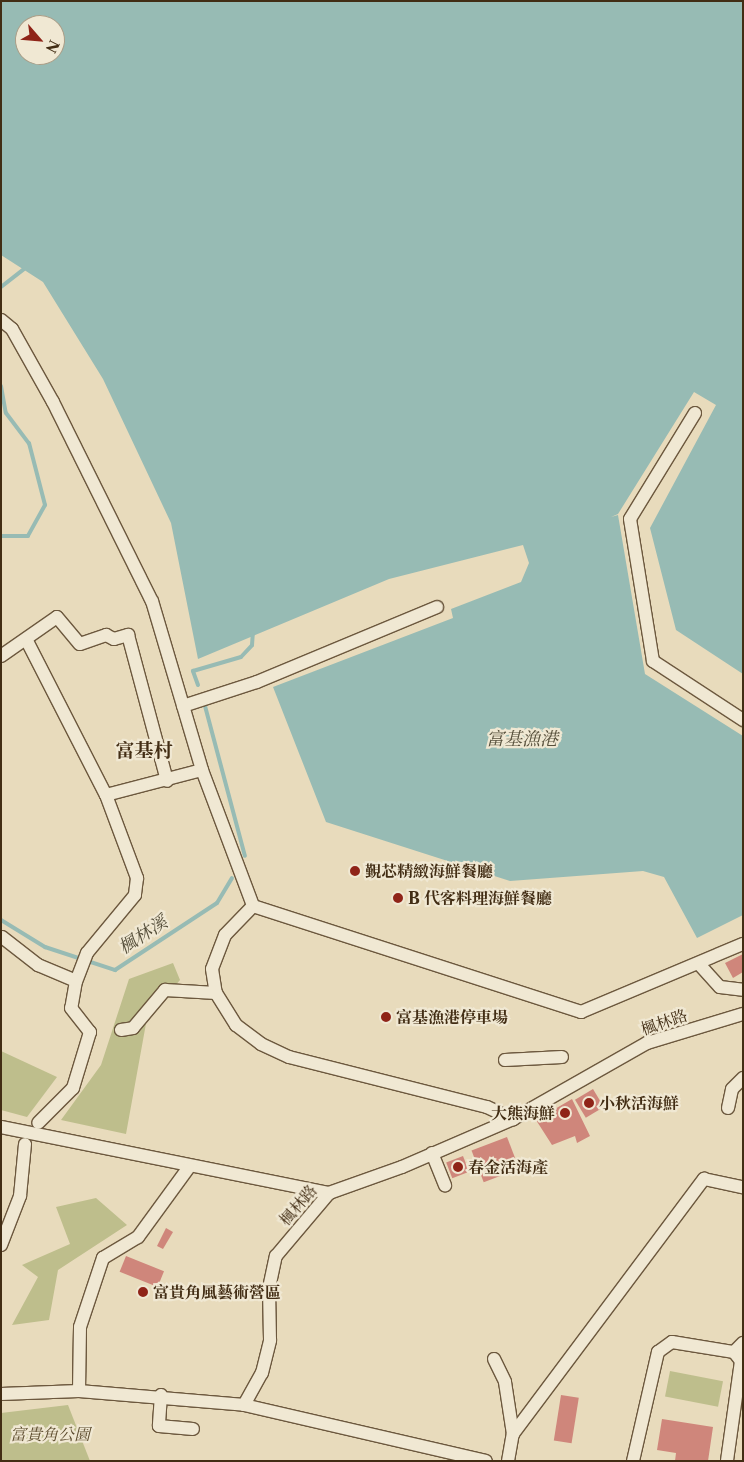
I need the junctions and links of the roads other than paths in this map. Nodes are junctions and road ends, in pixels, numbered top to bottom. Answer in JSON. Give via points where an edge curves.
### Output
{"nodes":[{"id":1,"x":1,"y":320,"type":"edge"},
{"id":2,"x":695,"y":414,"type":"dead end"},
{"id":3,"x":437,"y":607,"type":"dead end"},
{"id":4,"x":26,"y":639,"type":"junction"},
{"id":5,"x":1,"y":656,"type":"edge"},
{"id":6,"x":183,"y":706,"type":"junction"},
{"id":7,"x":743,"y":720,"type":"edge"},
{"id":8,"x":202,"y":770,"type":"junction"},
{"id":9,"x":167,"y":781,"type":"junction"},
{"id":10,"x":106,"y":795,"type":"junction"},
{"id":11,"x":253,"y":906,"type":"junction"},
{"id":12,"x":2,"y":937,"type":"edge"},
{"id":13,"x":743,"y":944,"type":"edge"},
{"id":14,"x":699,"y":964,"type":"junction"},
{"id":15,"x":76,"y":981,"type":"junction"},
{"id":16,"x":743,"y":990,"type":"edge"},
{"id":17,"x":216,"y":992,"type":"junction"},
{"id":18,"x":743,"y":1014,"type":"edge"},
{"id":19,"x":121,"y":1030,"type":"dead end"},
{"id":20,"x":562,"y":1058,"type":"dead end"},
{"id":21,"x":505,"y":1060,"type":"dead end"},
{"id":22,"x":743,"y":1078,"type":"edge"},
{"id":23,"x":728,"y":1108,"type":"dead end"},
{"id":24,"x":513,"y":1120,"type":"junction"},
{"id":25,"x":38,"y":1123,"type":"dead end"},
{"id":26,"x":1,"y":1127,"type":"edge"},
{"id":27,"x":25,"y":1144,"type":"dead end"},
{"id":28,"x":432,"y":1154,"type":"junction"},
{"id":29,"x":189,"y":1167,"type":"junction"},
{"id":30,"x":445,"y":1186,"type":"dead end"},
{"id":31,"x":743,"y":1187,"type":"edge"},
{"id":32,"x":329,"y":1192,"type":"junction"},
{"id":33,"x":1,"y":1245,"type":"edge"},
{"id":34,"x":738,"y":1348,"type":"edge"},
{"id":35,"x":494,"y":1359,"type":"dead end"},
{"id":36,"x":79,"y":1391,"type":"junction"},
{"id":37,"x":1,"y":1394,"type":"edge"},
{"id":38,"x":161,"y":1395,"type":"junction"},
{"id":39,"x":244,"y":1405,"type":"junction"},
{"id":40,"x":193,"y":1429,"type":"dead end"},
{"id":41,"x":513,"y":1434,"type":"junction"},
{"id":42,"x":486,"y":1461,"type":"edge"},
{"id":43,"x":508,"y":1461,"type":"edge"},
{"id":44,"x":634,"y":1461,"type":"edge"},
{"id":45,"x":728,"y":1461,"type":"edge"}],
"edges":[{"from":1,"to":6,"type":"street","via":[[12,329],[53,402],[152,601]]},
{"from":2,"to":7,"type":"street","via":[[630,519],[653,661]]},
{"from":3,"to":6,"type":"street","via":[[258,682]]},
{"from":4,"to":5,"type":"street"},
{"from":4,"to":9,"type":"street","via":[[57,616],[80,644],[106,634],[114,639],[128,636]]},
{"from":4,"to":10,"type":"street"},
{"from":6,"to":8,"type":"street"},
{"from":8,"to":9,"type":"street"},
{"from":8,"to":11,"type":"street"},
{"from":9,"to":10,"type":"street"},
{"from":10,"to":15,"type":"street","via":[[137,878],[135,895],[87,953]]},
{"from":11,"to":14,"type":"street","via":[[581,1012]]},
{"from":11,"to":17,"type":"street","via":[[224,935],[212,969]]},
{"from":12,"to":15,"type":"street","via":[[38,965]]},
{"from":13,"to":14,"type":"street"},
{"from":14,"to":16,"type":"street","via":[[720,987]]},
{"from":15,"to":25,"type":"street","via":[[71,1008],[90,1032],[89,1047],[73,1088]]},
{"from":17,"to":19,"type":"street","via":[[165,990],[133,1028]]},
{"from":17,"to":24,"type":"street","via":[[236,1025],[282,1054],[487,1107]]},
{"from":18,"to":24,"type":"street","name":"楓林路","via":[[647,1043]]},
{"from":20,"to":21,"type":"street"},
{"from":22,"to":23,"type":"street","via":[[732,1089]]},
{"from":24,"to":28,"type":"street","name":"楓林路"},
{"from":26,"to":29,"type":"street"},
{"from":27,"to":33,"type":"street","via":[[20,1196]]},
{"from":28,"to":30,"type":"street"},
{"from":28,"to":32,"type":"street","name":"楓林路"},
{"from":29,"to":32,"type":"street"},
{"from":29,"to":36,"type":"street","via":[[138,1237],[103,1258],[80,1327]]},
{"from":31,"to":41,"type":"street","via":[[704,1179]]},
{"from":32,"to":39,"type":"street","name":"楓林路","via":[[276,1256],[269,1288],[270,1340],[262,1372]]},
{"from":34,"to":44,"type":"street","via":[[672,1342],[658,1352]]},
{"from":34,"to":45,"type":"street","via":[[742,1361]]},
{"from":35,"to":41,"type":"street","via":[[505,1382]]},
{"from":36,"to":37,"type":"street"},
{"from":36,"to":38,"type":"street"},
{"from":38,"to":39,"type":"street"},
{"from":38,"to":40,"type":"street","via":[[159,1426]]},
{"from":39,"to":42,"type":"street"},
{"from":41,"to":43,"type":"street"}]}
